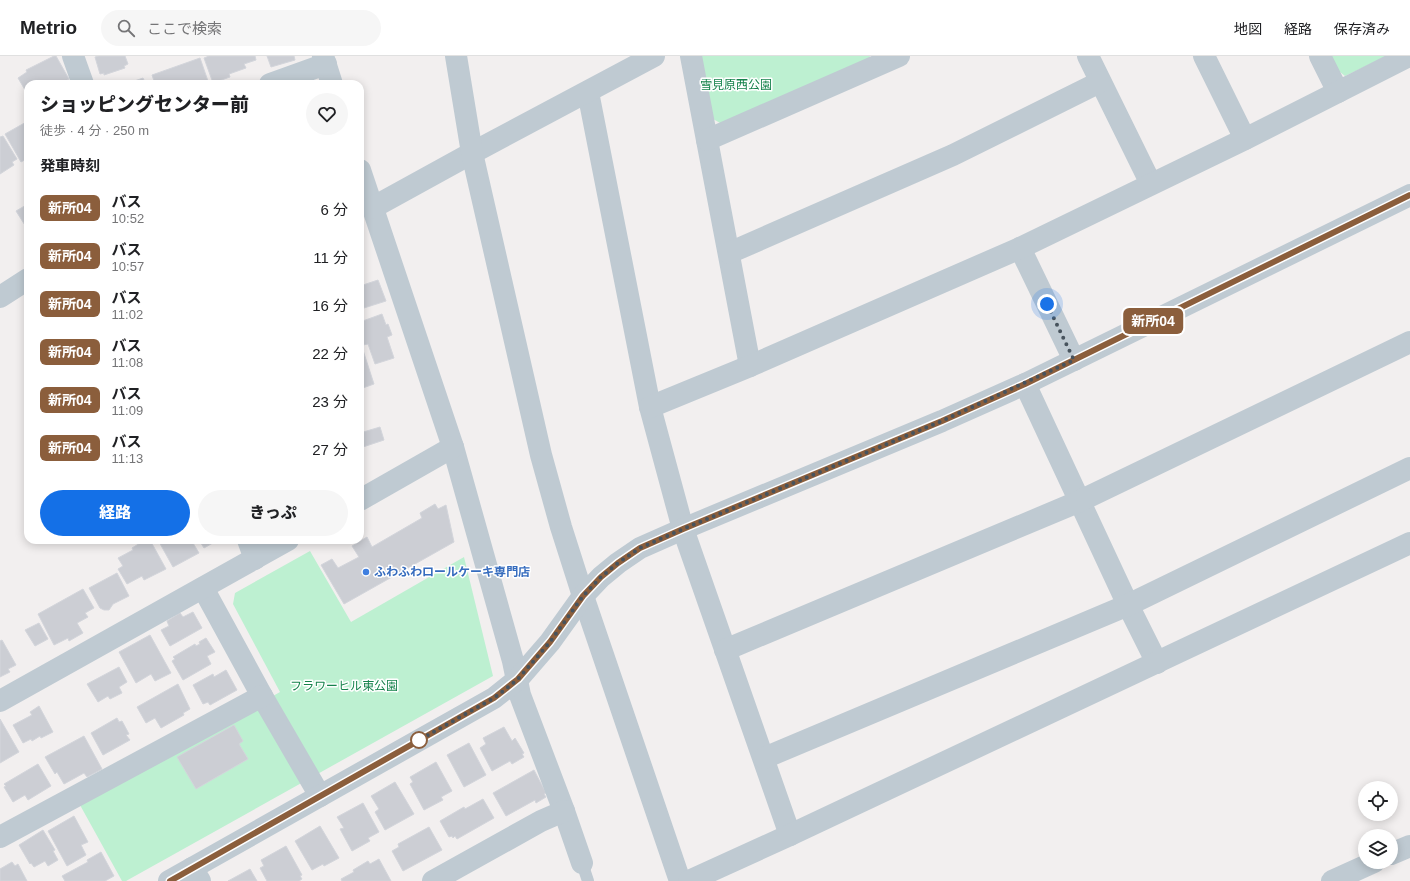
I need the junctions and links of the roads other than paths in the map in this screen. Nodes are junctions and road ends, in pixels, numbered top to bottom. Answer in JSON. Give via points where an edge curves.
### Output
{"nodes":[{"id":1,"x":73,"y":56,"type":"edge"},
{"id":2,"x":456,"y":56,"type":"edge"},
{"id":3,"x":654,"y":56,"type":"edge"},
{"id":4,"x":691,"y":56,"type":"edge"},
{"id":5,"x":1088,"y":56,"type":"edge"},
{"id":6,"x":1204,"y":56,"type":"edge"},
{"id":7,"x":1320,"y":56,"type":"edge"},
{"id":8,"x":1409,"y":56,"type":"edge"},
{"id":9,"x":888,"y":59,"type":"edge"},
{"id":10,"x":327,"y":68,"type":"edge"},
{"id":11,"x":82,"y":80,"type":"edge"},
{"id":12,"x":284,"y":80,"type":"edge"},
{"id":13,"x":1100,"y":82,"type":"junction"},
{"id":14,"x":588,"y":92,"type":"junction"},
{"id":15,"x":1338,"y":92,"type":"junction"},
{"id":16,"x":1245,"y":139,"type":"junction"},
{"id":17,"x":707,"y":140,"type":"junction"},
{"id":18,"x":472,"y":153,"type":"junction"},
{"id":19,"x":364,"y":183,"type":"edge"},
{"id":20,"x":1151,"y":184,"type":"junction"},
{"id":21,"x":1408,"y":200,"type":"edge"},
{"id":22,"x":372,"y":208,"type":"junction"},
{"id":23,"x":1020,"y":248,"type":"junction"},
{"id":24,"x":729,"y":253,"type":"junction"},
{"id":25,"x":24,"y":282,"type":"edge"},
{"id":26,"x":0,"y":297,"type":"edge"},
{"id":27,"x":1410,"y":342,"type":"edge"},
{"id":28,"x":1074,"y":360,"type":"junction"},
{"id":29,"x":750,"y":366,"type":"junction"},
{"id":30,"x":1025,"y":384,"type":"junction"},
{"id":31,"x":650,"y":407,"type":"junction"},
{"id":32,"x":453,"y":447,"type":"junction"},
{"id":33,"x":1410,"y":468,"type":"edge"},
{"id":34,"x":364,"y":498,"type":"edge"},
{"id":35,"x":1080,"y":501,"type":"junction"},
{"id":36,"x":683,"y":529,"type":"junction"},
{"id":37,"x":1410,"y":543,"type":"edge"},
{"id":38,"x":272,"y":544,"type":"edge"},
{"id":39,"x":252,"y":549,"type":"edge"},
{"id":40,"x":203,"y":588,"type":"junction"},
{"id":41,"x":583,"y":596,"type":"junction"},
{"id":42,"x":1128,"y":605,"type":"junction"},
{"id":43,"x":725,"y":650,"type":"junction"},
{"id":44,"x":1157,"y":663,"type":"junction"},
{"id":45,"x":518,"y":679,"type":"junction"},
{"id":46,"x":262,"y":696,"type":"junction"},
{"id":47,"x":0,"y":701,"type":"edge"},
{"id":48,"x":764,"y":758,"type":"junction"},
{"id":49,"x":320,"y":796,"type":"junction"},
{"id":50,"x":564,"y":811,"type":"junction"},
{"id":51,"x":2,"y":831,"type":"edge"},
{"id":52,"x":790,"y":835,"type":"junction"},
{"id":53,"x":1410,"y":846,"type":"edge"},
{"id":54,"x":1398,"y":851,"type":"edge"},
{"id":55,"x":1359,"y":869,"type":"edge"},
{"id":56,"x":585,"y":872,"type":"edge"},
{"id":57,"x":196,"y":875,"type":"edge"},
{"id":58,"x":170,"y":881,"type":"edge"},
{"id":59,"x":434,"y":881,"type":"edge"},
{"id":60,"x":680,"y":881,"type":"edge"},
{"id":61,"x":689,"y":881,"type":"edge"},
{"id":62,"x":1332,"y":881,"type":"edge"}],
"edges":[{"from":1,"to":11,"type":"street"},
{"from":2,"to":18,"type":"street"},
{"from":3,"to":14,"type":"street"},
{"from":4,"to":17,"type":"street"},
{"from":5,"to":13,"type":"street"},
{"from":6,"to":16,"type":"street"},
{"from":7,"to":15,"type":"street"},
{"from":8,"to":15,"type":"street"},
{"from":9,"to":17,"type":"street"},
{"from":10,"to":12,"type":"street"},
{"from":13,"to":20,"type":"street"},
{"from":13,"to":24,"type":"street","via":[[953,155]]},
{"from":14,"to":18,"type":"street"},
{"from":14,"to":31,"type":"street"},
{"from":15,"to":16,"type":"street"},
{"from":16,"to":20,"type":"street"},
{"from":17,"to":24,"type":"street"},
{"from":18,"to":22,"type":"street"},
{"from":18,"to":41,"type":"street","via":[[541,454]]},
{"from":19,"to":22,"type":"street"},
{"from":20,"to":23,"type":"street"},
{"from":21,"to":28,"type":"street"},
{"from":22,"to":32,"type":"street"},
{"from":23,"to":28,"type":"street"},
{"from":23,"to":29,"type":"street"},
{"from":24,"to":29,"type":"street"},
{"from":25,"to":26,"type":"street"},
{"from":27,"to":35,"type":"street"},
{"from":28,"to":30,"type":"street"},
{"from":29,"to":31,"type":"street"},
{"from":30,"to":35,"type":"street"},
{"from":30,"to":36,"type":"street"},
{"from":31,"to":36,"type":"street"},
{"from":32,"to":34,"type":"street"},
{"from":32,"to":45,"type":"street"},
{"from":33,"to":42,"type":"street"},
{"from":35,"to":42,"type":"street"},
{"from":35,"to":43,"type":"street"},
{"from":36,"to":41,"type":"street","via":[[640,548],[601,577]]},
{"from":36,"to":43,"type":"street"},
{"from":37,"to":44,"type":"street"},
{"from":38,"to":39,"type":"street"},
{"from":39,"to":40,"type":"street"},
{"from":40,"to":46,"type":"street"},
{"from":40,"to":47,"type":"street"},
{"from":41,"to":45,"type":"street","via":[[550,642]]},
{"from":41,"to":60,"type":"street"},
{"from":42,"to":44,"type":"street"},
{"from":42,"to":48,"type":"street"},
{"from":43,"to":48,"type":"street"},
{"from":44,"to":52,"type":"street"},
{"from":45,"to":49,"type":"street","via":[[494,698]]},
{"from":45,"to":50,"type":"street","via":[[520,694]]},
{"from":46,"to":49,"type":"street"},
{"from":46,"to":51,"type":"street"},
{"from":48,"to":52,"type":"street"},
{"from":49,"to":57,"type":"street"},
{"from":50,"to":56,"type":"street"},
{"from":50,"to":59,"type":"street","via":[[541,821]]},
{"from":52,"to":61,"type":"street"},
{"from":53,"to":54,"type":"street"},
{"from":55,"to":62,"type":"street"},
{"from":57,"to":58,"type":"street"}]}
